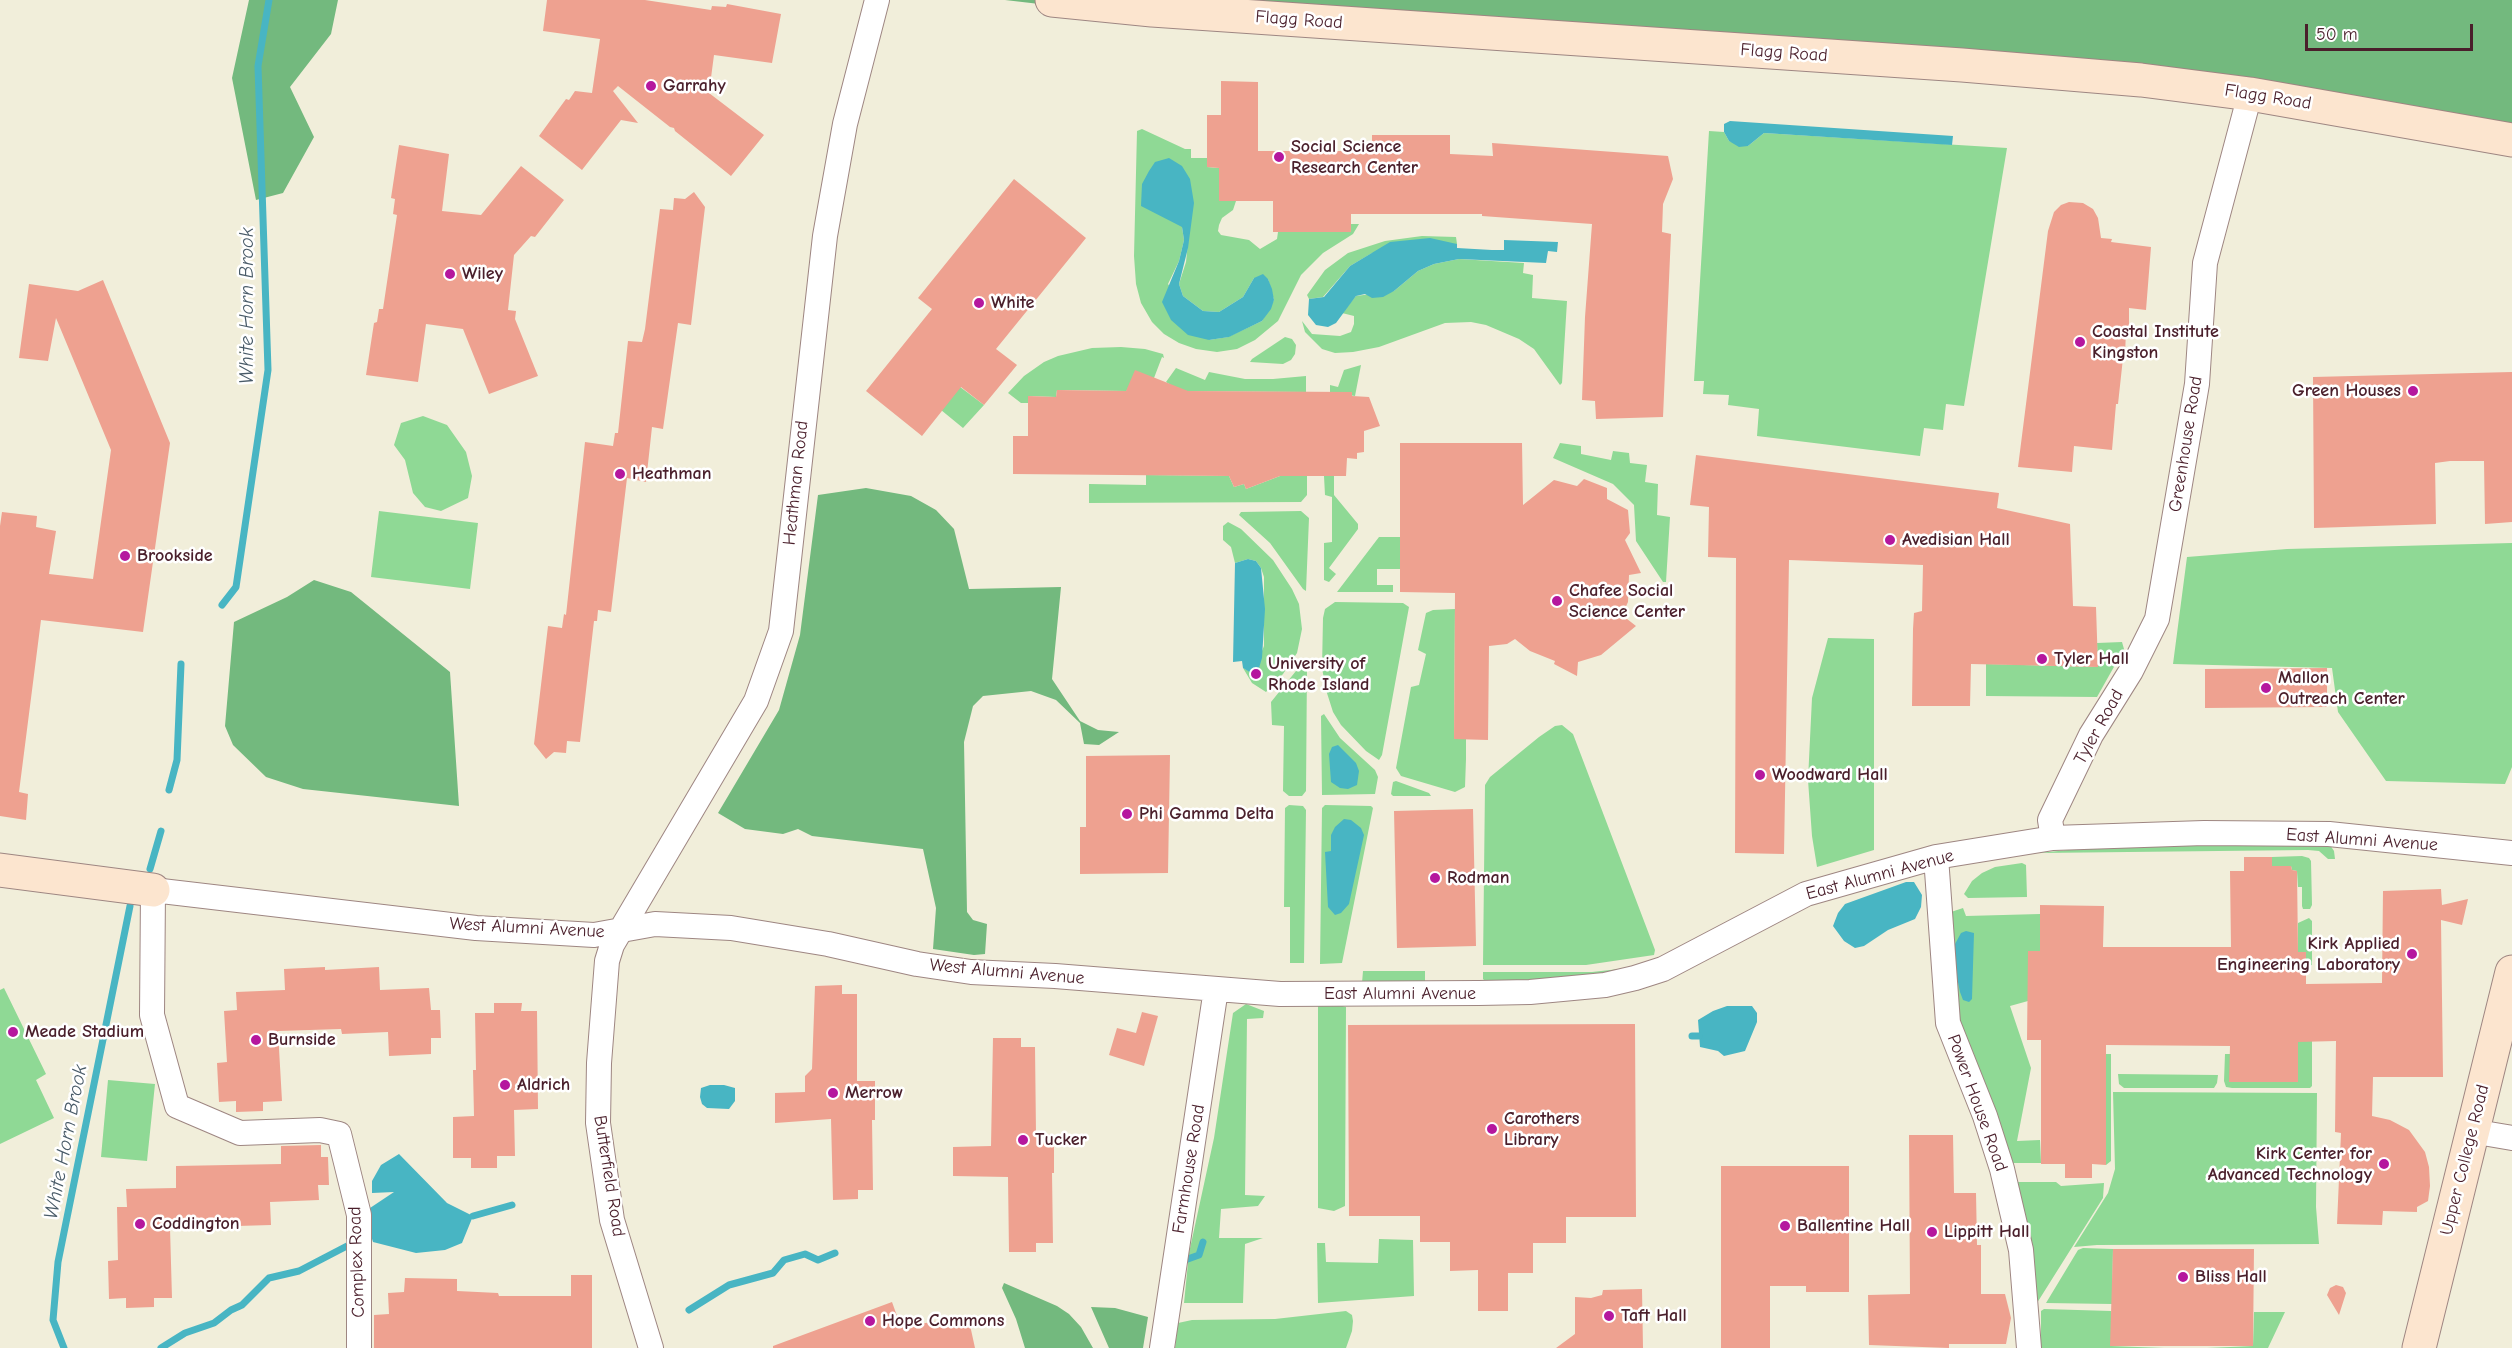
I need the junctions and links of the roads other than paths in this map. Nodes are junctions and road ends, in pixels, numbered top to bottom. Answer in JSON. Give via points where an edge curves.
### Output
{"nodes":[{"id":1,"x":877,"y":0,"type":"edge"},
{"id":2,"x":1052,"y":0,"type":"edge"},
{"id":3,"x":2250,"y":94,"type":"junction"},
{"id":4,"x":2512,"y":141,"type":"edge"},
{"id":5,"x":2157,"y":619,"type":"joint"},
{"id":6,"x":2053,"y":838,"type":"junction"},
{"id":7,"x":2512,"y":853,"type":"edge"},
{"id":8,"x":1936,"y":857,"type":"junction"},
{"id":9,"x":0,"y":870,"type":"edge"},
{"id":10,"x":153,"y":890,"type":"junction"},
{"id":11,"x":621,"y":931,"type":"junction"},
{"id":12,"x":2512,"y":972,"type":"edge"},
{"id":13,"x":1159,"y":986,"type":"joint"},
{"id":14,"x":1216,"y":989,"type":"junction"},
{"id":15,"x":2471,"y":1131,"type":"junction"},
{"id":16,"x":2512,"y":1138,"type":"edge"},
{"id":17,"x":359,"y":1348,"type":"edge"},
{"id":18,"x":651,"y":1348,"type":"edge"},
{"id":19,"x":1162,"y":1348,"type":"edge"},
{"id":20,"x":2029,"y":1348,"type":"edge"},
{"id":21,"x":2419,"y":1348,"type":"edge"}],
"edges":[{"from":1,"to":11,"type":"street","name":"Heathman Road","via":[[845,124],[825,236],[781,631],[756,701]]},
{"from":2,"to":3,"type":"street","name":"Flagg Road","via":[[1175,12],[1962,65],[2141,80]]},
{"from":3,"to":4,"type":"street","name":"Flagg Road"},
{"from":3,"to":5,"type":"street","name":"Greenhouse Road","via":[[2205,263],[2197,384]]},
{"from":5,"to":6,"type":"street","name":"Tyler Road","via":[[2131,671],[2091,735],[2050,820]]},
{"from":6,"to":7,"type":"street","name":"East Alumni Avenue","via":[[2329,834]]},
{"from":6,"to":8,"type":"street","name":"East Alumni Avenue"},
{"from":8,"to":14,"type":"street","name":"East Alumni Avenue","via":[[1806,894],[1663,969],[1605,985],[1479,993],[1280,994]]},
{"from":8,"to":20,"type":"street","name":"Power House Road","via":[[1948,1023],[2002,1169],[2021,1250]]},
{"from":9,"to":10,"type":"street","name":"West Alumni Avenue"},
{"from":10,"to":11,"type":"street","name":"West Alumni Avenue","via":[[466,927],[577,934]]},
{"from":10,"to":17,"type":"street","name":"Complex Road","via":[[152,1015],[177,1106],[240,1133],[320,1130],[339,1134],[359,1215]]},
{"from":11,"to":13,"type":"street","name":"West Alumni Avenue","via":[[655,924],[730,928],[944,969]]},
{"from":11,"to":18,"type":"street","name":"Butterfield Road","via":[[606,967],[598,1123],[612,1220]]},
{"from":12,"to":15,"type":"street","name":"Upper College Road"},
{"from":13,"to":14,"type":"street","name":"East Alumni Avenue"},
{"from":14,"to":19,"type":"street","name":"Farmhouse Road"},
{"from":15,"to":16,"type":"street"},
{"from":15,"to":21,"type":"street","name":"Upper College Road"}]}
